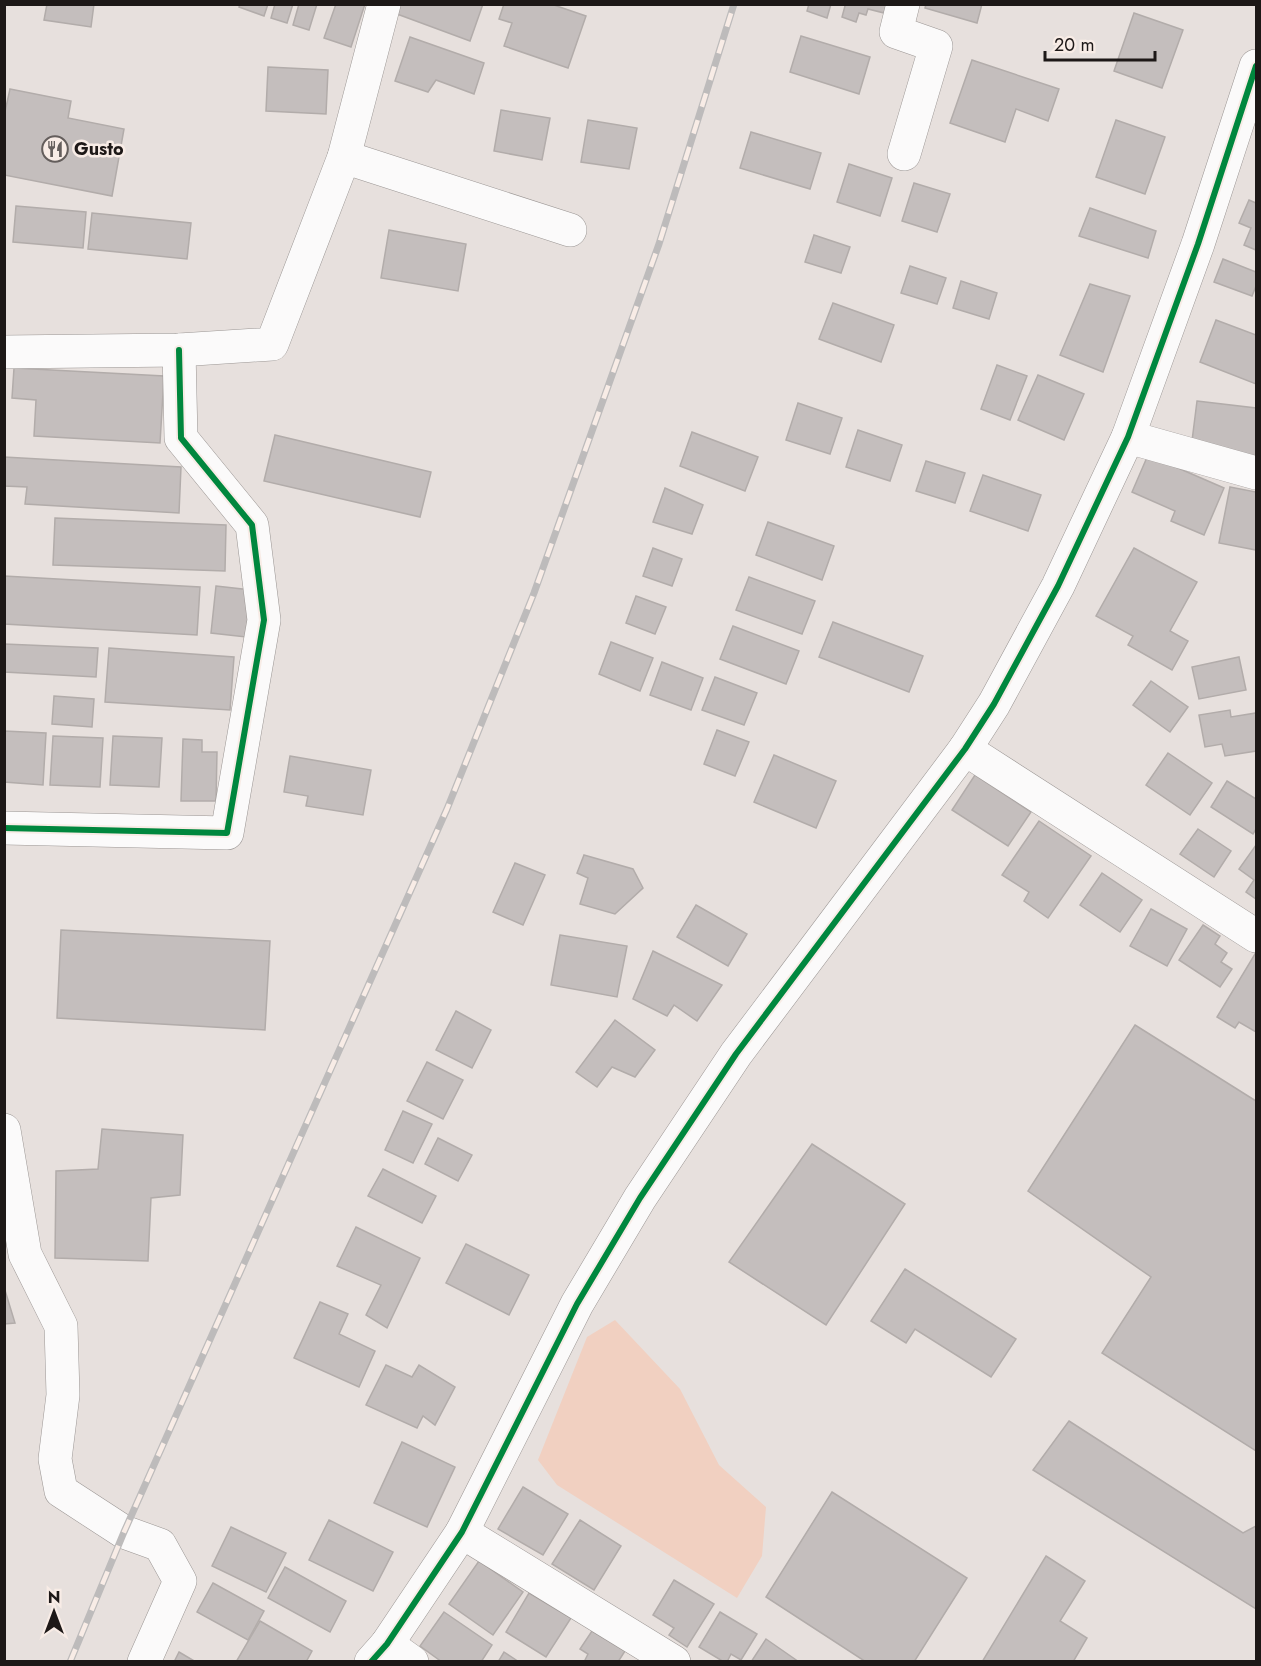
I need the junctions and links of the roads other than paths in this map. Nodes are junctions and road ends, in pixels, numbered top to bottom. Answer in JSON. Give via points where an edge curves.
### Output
{"nodes":[{"id":1,"x":384,"y":4,"type":"edge"},
{"id":2,"x":903,"y":4,"type":"edge"},
{"id":3,"x":1257,"y":66,"type":"edge"},
{"id":4,"x":904,"y":154,"type":"dead end"},
{"id":5,"x":344,"y":157,"type":"junction"},
{"id":6,"x":570,"y":230,"type":"dead end"},
{"id":7,"x":179,"y":350,"type":"junction"},
{"id":8,"x":4,"y":352,"type":"edge"},
{"id":9,"x":1128,"y":437,"type":"junction"},
{"id":10,"x":1257,"y":473,"type":"edge"},
{"id":11,"x":965,"y":748,"type":"junction"},
{"id":12,"x":4,"y":828,"type":"edge"},
{"id":13,"x":1257,"y":936,"type":"edge"},
{"id":14,"x":4,"y":1130,"type":"edge"},
{"id":15,"x":462,"y":1532,"type":"junction"},
{"id":16,"x":390,"y":1656,"type":"edge"},
{"id":17,"x":144,"y":1662,"type":"edge"},
{"id":18,"x":674,"y":1662,"type":"edge"}],
"edges":[{"from":1,"to":5,"type":"street"},
{"from":2,"to":4,"type":"street","via":[[896,32],[936,46]]},
{"from":3,"to":9,"type":"street"},
{"from":5,"to":6,"type":"street"},
{"from":5,"to":7,"type":"street","via":[[272,344]]},
{"from":7,"to":8,"type":"street"},
{"from":7,"to":12,"type":"street","via":[[181,438],[252,525],[264,620],[227,833]]},
{"from":9,"to":10,"type":"street"},
{"from":9,"to":11,"type":"street","via":[[1058,586],[994,704]]},
{"from":11,"to":13,"type":"street"},
{"from":11,"to":15,"type":"street","via":[[736,1054],[640,1198],[577,1304]]},
{"from":14,"to":17,"type":"street","via":[[25,1254],[61,1326],[63,1395],[55,1459],[61,1491],[124,1532],[160,1545],[180,1581]]},
{"from":15,"to":16,"type":"street"},
{"from":15,"to":18,"type":"street"}]}
